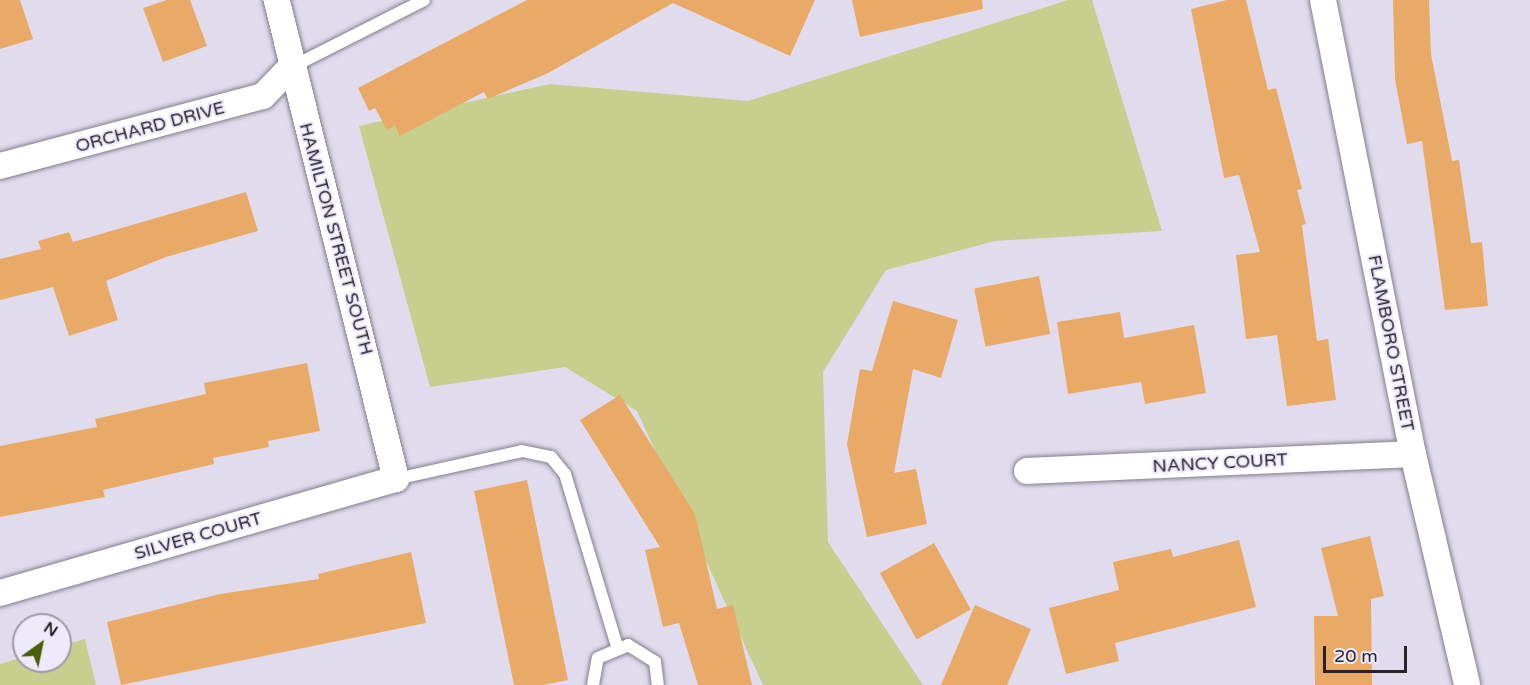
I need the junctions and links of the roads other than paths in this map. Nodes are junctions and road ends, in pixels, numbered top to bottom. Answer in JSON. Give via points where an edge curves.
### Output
{"nodes":[{"id":1,"x":277,"y":0,"type":"edge"},
{"id":2,"x":424,"y":0,"type":"edge"},
{"id":3,"x":1323,"y":0,"type":"edge"},
{"id":4,"x":290,"y":68,"type":"junction"},
{"id":5,"x":0,"y":166,"type":"edge"},
{"id":6,"x":1413,"y":454,"type":"junction"},
{"id":7,"x":1028,"y":471,"type":"dead end"},
{"id":8,"x":396,"y":479,"type":"junction"},
{"id":9,"x":0,"y":592,"type":"edge"},
{"id":10,"x":617,"y":646,"type":"junction"},
{"id":11,"x":593,"y":685,"type":"edge"},
{"id":12,"x":658,"y":685,"type":"edge"},
{"id":13,"x":1467,"y":685,"type":"edge"}],
"edges":[{"from":1,"to":4,"type":"street","name":"HAMILTON STREET SOUTH"},
{"from":2,"to":4,"type":"lane"},
{"from":3,"to":6,"type":"street","name":"FLAMBORO STREET"},
{"from":4,"to":5,"type":"street","name":"ORCHARD DRIVE","via":[[263,96]]},
{"from":4,"to":8,"type":"street","name":"HAMILTON STREET SOUTH","via":[[357,305]]},
{"from":6,"to":7,"type":"street","name":"NANCY COURT"},
{"from":6,"to":13,"type":"street","name":"FLAMBORO STREET"},
{"from":8,"to":9,"type":"street","name":"SILVER COURT"},
{"from":8,"to":10,"type":"lane","via":[[473,458],[522,451],[551,457],[568,483]]},
{"from":10,"to":11,"type":"lane","via":[[598,658]]},
{"from":10,"to":12,"type":"lane","via":[[647,653],[658,672]]}]}
